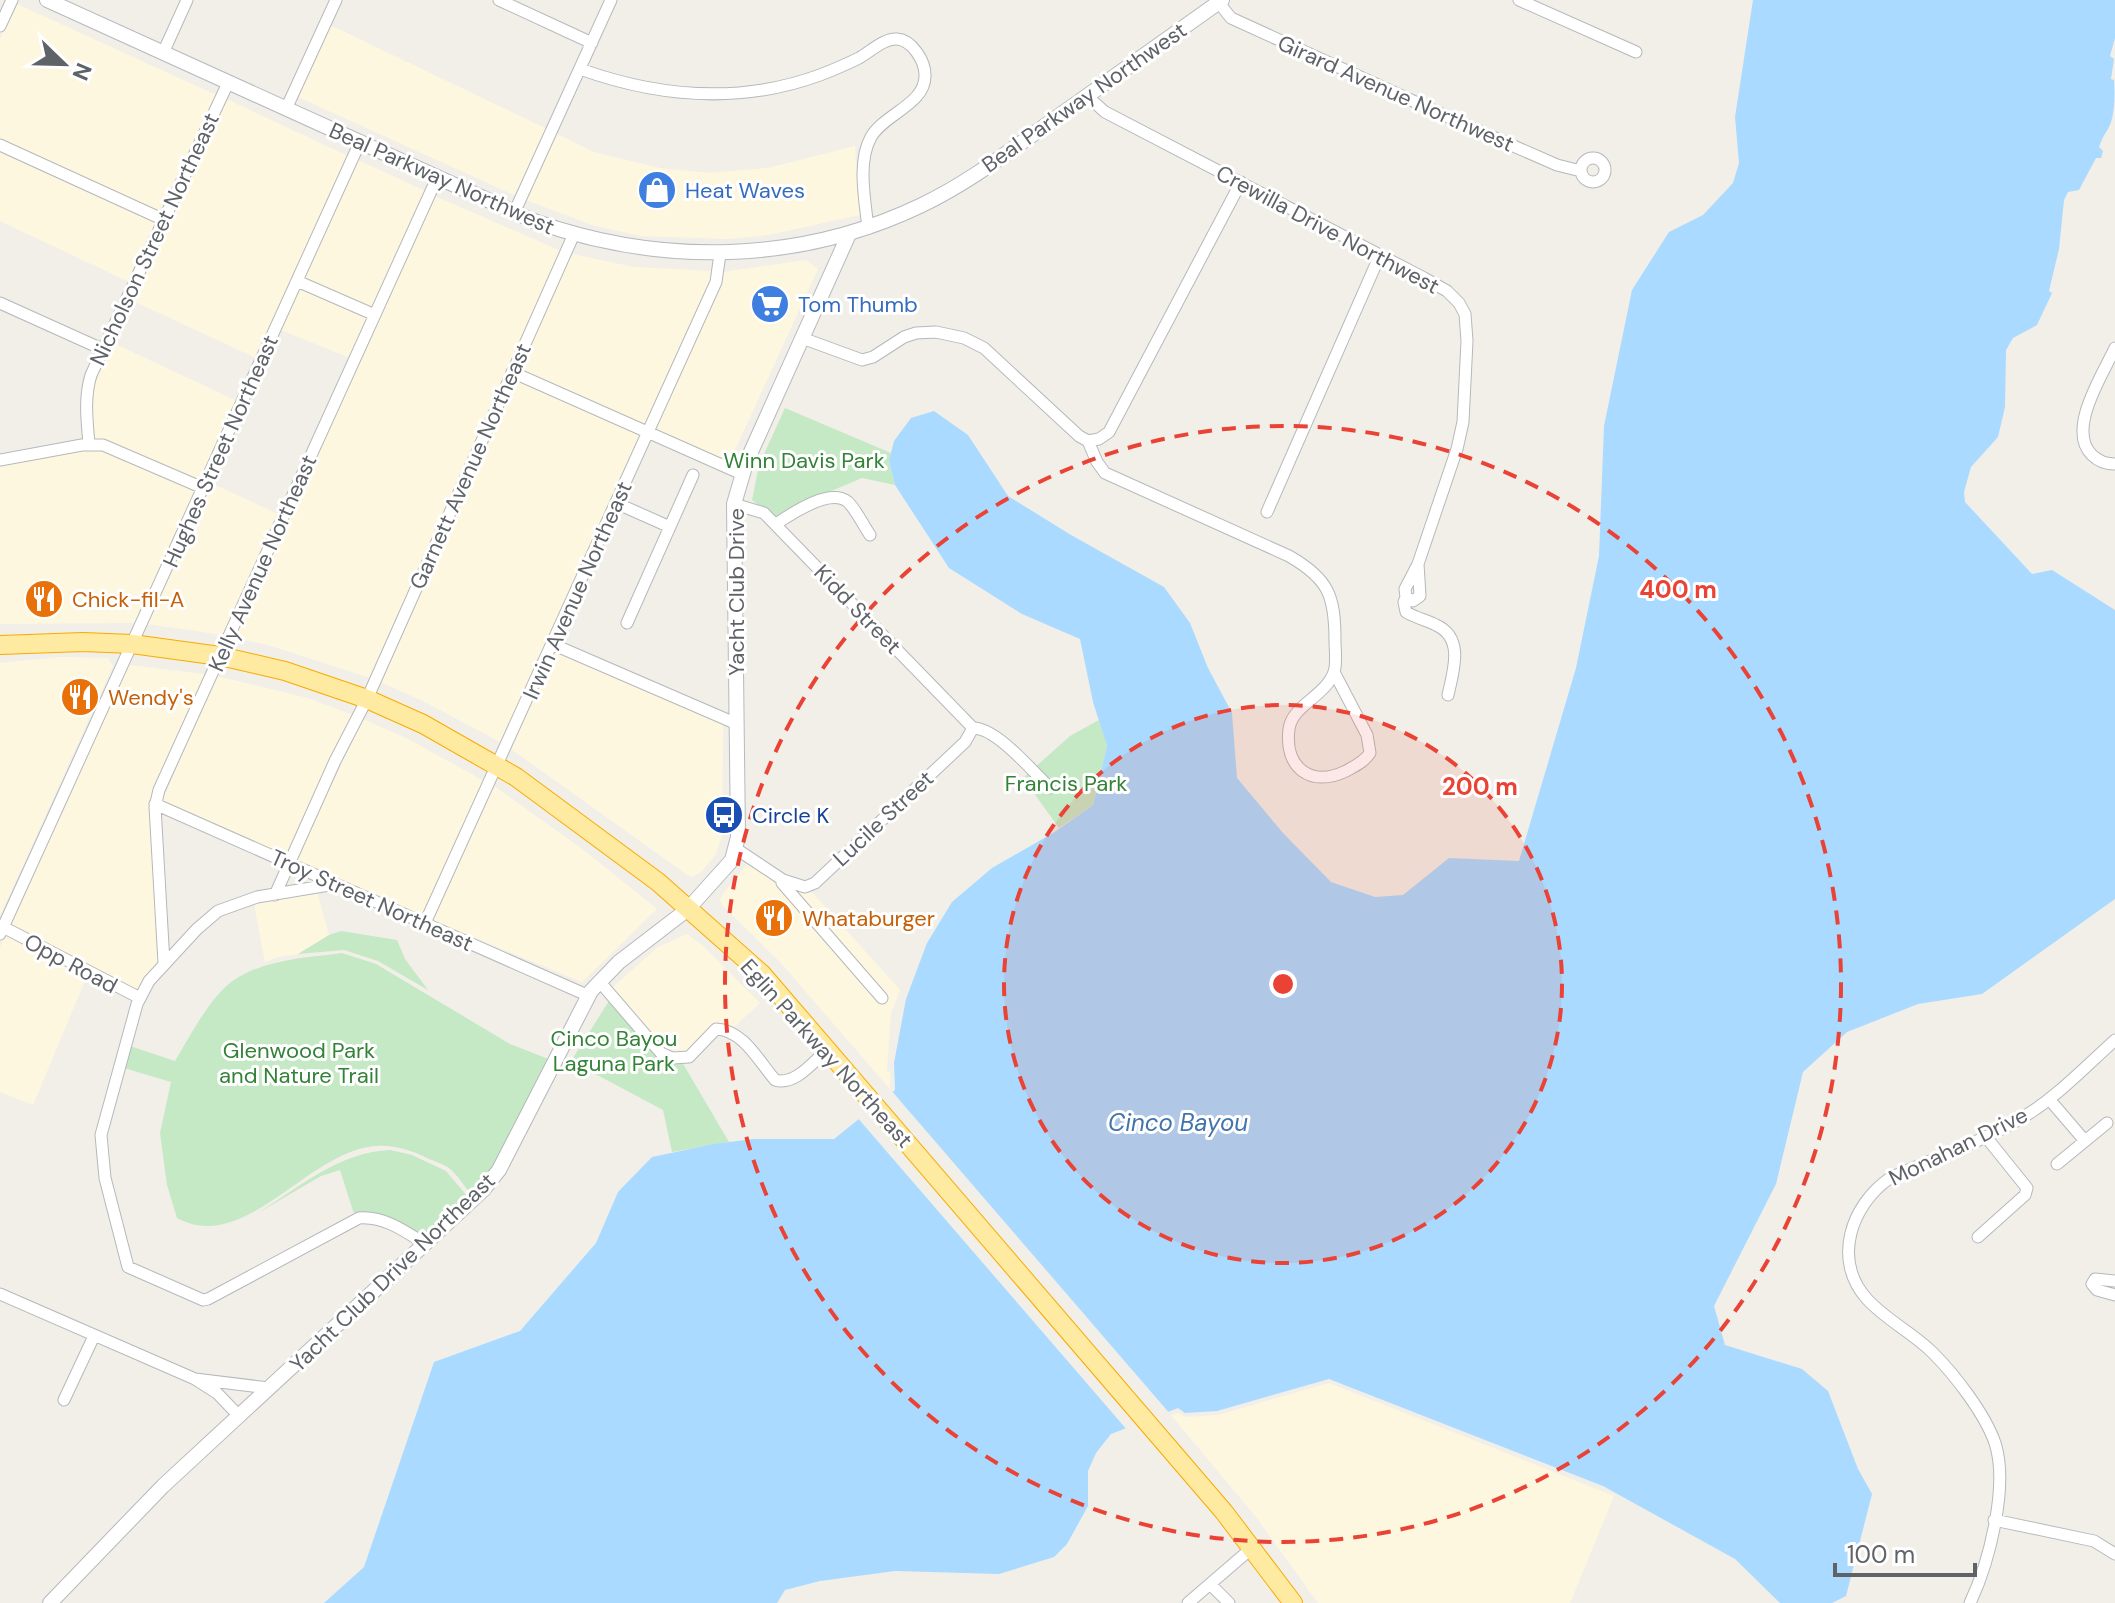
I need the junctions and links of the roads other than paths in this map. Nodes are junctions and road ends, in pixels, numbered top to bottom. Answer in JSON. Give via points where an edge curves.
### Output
{"nodes":[{"id":1,"x":12,"y":0,"type":"edge"},
{"id":2,"x":47,"y":0,"type":"edge"},
{"id":3,"x":187,"y":0,"type":"edge"},
{"id":4,"x":336,"y":0,"type":"edge"},
{"id":5,"x":499,"y":0,"type":"edge"},
{"id":6,"x":611,"y":0,"type":"edge"},
{"id":7,"x":1519,"y":0,"type":"edge"},
{"id":8,"x":1220,"y":1,"type":"edge"},
{"id":9,"x":0,"y":26,"type":"edge"},
{"id":10,"x":592,"y":43,"type":"junction"},
{"id":11,"x":1636,"y":52,"type":"dead end"},
{"id":12,"x":163,"y":53,"type":"junction"},
{"id":13,"x":580,"y":69,"type":"junction"},
{"id":14,"x":228,"y":83,"type":"junction"},
{"id":15,"x":1087,"y":96,"type":"junction"},
{"id":16,"x":286,"y":109,"type":"junction"},
{"id":17,"x":360,"y":142,"type":"junction"},
{"id":18,"x":0,"y":145,"type":"edge"},
{"id":19,"x":1581,"y":171,"type":"dead end"},
{"id":20,"x":437,"y":178,"type":"junction"},
{"id":21,"x":1241,"y":182,"type":"junction"},
{"id":22,"x":514,"y":213,"type":"junction"},
{"id":23,"x":162,"y":219,"type":"junction"},
{"id":24,"x":868,"y":228,"type":"junction"},
{"id":25,"x":574,"y":234,"type":"junction"},
{"id":26,"x":849,"y":234,"type":"junction"},
{"id":27,"x":720,"y":254,"type":"junction"},
{"id":28,"x":1380,"y":255,"type":"junction"},
{"id":29,"x":297,"y":281,"type":"junction"},
{"id":30,"x":0,"y":303,"type":"edge"},
{"id":31,"x":375,"y":315,"type":"junction"},
{"id":32,"x":802,"y":338,"type":"junction"},
{"id":33,"x":2115,"y":348,"type":"edge"},
{"id":34,"x":102,"y":349,"type":"junction"},
{"id":35,"x":512,"y":372,"type":"junction"},
{"id":36,"x":648,"y":432,"type":"junction"},
{"id":37,"x":1088,"y":441,"type":"junction"},
{"id":38,"x":89,"y":444,"type":"junction"},
{"id":39,"x":0,"y":460,"type":"edge"},
{"id":40,"x":2115,"y":464,"type":"edge"},
{"id":41,"x":742,"y":474,"type":"junction"},
{"id":42,"x":693,"y":475,"type":"dead end"},
{"id":43,"x":203,"y":488,"type":"junction"},
{"id":44,"x":616,"y":503,"type":"junction"},
{"id":45,"x":734,"y":504,"type":"junction"},
{"id":46,"x":1267,"y":512,"type":"dead end"},
{"id":47,"x":781,"y":521,"type":"junction"},
{"id":48,"x":670,"y":527,"type":"junction"},
{"id":49,"x":870,"y":535,"type":"dead end"},
{"id":50,"x":627,"y":623,"type":"dead end"},
{"id":51,"x":132,"y":644,"type":"junction"},
{"id":52,"x":552,"y":644,"type":"junction"},
{"id":53,"x":0,"y":645,"type":"edge"},
{"id":54,"x":220,"y":656,"type":"junction"},
{"id":55,"x":1334,"y":672,"type":"junction"},
{"id":56,"x":1448,"y":695,"type":"dead end"},
{"id":57,"x":367,"y":699,"type":"junction"},
{"id":58,"x":737,"y":724,"type":"junction"},
{"id":59,"x":973,"y":728,"type":"junction"},
{"id":60,"x":498,"y":765,"type":"junction"},
{"id":61,"x":1050,"y":788,"type":"dead end"},
{"id":62,"x":155,"y":804,"type":"junction"},
{"id":63,"x":735,"y":848,"type":"junction"},
{"id":64,"x":289,"y":863,"type":"junction"},
{"id":65,"x":783,"y":880,"type":"junction"},
{"id":66,"x":335,"y":884,"type":"junction"},
{"id":67,"x":275,"y":895,"type":"junction"},
{"id":68,"x":688,"y":909,"type":"junction"},
{"id":69,"x":425,"y":923,"type":"junction"},
{"id":70,"x":2,"y":930,"type":"edge"},
{"id":71,"x":164,"y":963,"type":"junction"},
{"id":72,"x":599,"y":981,"type":"junction"},
{"id":73,"x":589,"y":996,"type":"junction"},
{"id":74,"x":140,"y":998,"type":"junction"},
{"id":75,"x":882,"y":998,"type":"dead end"},
{"id":76,"x":2115,"y":1040,"type":"edge"},
{"id":77,"x":827,"y":1050,"type":"junction"},
{"id":78,"x":2049,"y":1099,"type":"junction"},
{"id":79,"x":2107,"y":1123,"type":"dead end"},
{"id":80,"x":1986,"y":1137,"type":"junction"},
{"id":81,"x":2085,"y":1141,"type":"junction"},
{"id":82,"x":2057,"y":1164,"type":"dead end"},
{"id":83,"x":1978,"y":1237,"type":"dead end"},
{"id":84,"x":425,"y":1244,"type":"junction"},
{"id":85,"x":2115,"y":1281,"type":"edge"},
{"id":86,"x":0,"y":1294,"type":"edge"},
{"id":87,"x":2115,"y":1295,"type":"edge"},
{"id":88,"x":94,"y":1336,"type":"junction"},
{"id":89,"x":195,"y":1379,"type":"junction"},
{"id":90,"x":269,"y":1388,"type":"junction"},
{"id":91,"x":64,"y":1400,"type":"dead end"},
{"id":92,"x":239,"y":1416,"type":"junction"},
{"id":93,"x":1994,"y":1520,"type":"junction"},
{"id":94,"x":1253,"y":1547,"type":"junction"},
{"id":95,"x":2115,"y":1554,"type":"edge"},
{"id":96,"x":1210,"y":1584,"type":"junction"},
{"id":97,"x":50,"y":1603,"type":"edge"},
{"id":98,"x":1188,"y":1603,"type":"edge"},
{"id":99,"x":1229,"y":1603,"type":"edge"},
{"id":100,"x":1293,"y":1603,"type":"edge"},
{"id":101,"x":1970,"y":1603,"type":"edge"}],
"edges":[{"from":1,"to":9,"type":"street"},
{"from":2,"to":12,"type":"main road","name":"Beal Parkway Northwest"},
{"from":3,"to":12,"type":"street"},
{"from":4,"to":16,"type":"street"},
{"from":5,"to":10,"type":"street"},
{"from":6,"to":10,"type":"street"},
{"from":7,"to":11,"type":"street"},
{"from":8,"to":15,"type":"main road","name":"Beal Parkway Northwest"},
{"from":8,"to":19,"type":"street","name":"Girard Avenue Northwest","via":[[1231,18],[1470,127]]},
{"from":10,"to":13,"type":"street"},
{"from":12,"to":14,"type":"main road","name":"Beal Parkway Northwest"},
{"from":13,"to":22,"type":"street"},
{"from":13,"to":24,"type":"street","via":[[657,90],[725,94],[798,82],[887,41],[903,40],[919,56],[926,78],[918,95],[877,127],[870,139],[864,182]]},
{"from":14,"to":16,"type":"main road","name":"Beal Parkway Northwest"},
{"from":14,"to":23,"type":"street","name":"Nicholson Street Northeast"},
{"from":15,"to":21,"type":"street","name":"Crewilla Drive Northwest","via":[[1105,112]]},
{"from":15,"to":24,"type":"main road","name":"Beal Parkway Northwest","via":[[956,187]]},
{"from":16,"to":17,"type":"main road","name":"Beal Parkway Northwest"},
{"from":17,"to":20,"type":"main road","name":"Beal Parkway Northwest"},
{"from":17,"to":29,"type":"street","name":"Hughes Street Northeast"},
{"from":18,"to":23,"type":"street"},
{"from":20,"to":22,"type":"main road","name":"Beal Parkway Northwest"},
{"from":20,"to":31,"type":"street","name":"Kelly Avenue Northeast"},
{"from":21,"to":28,"type":"street","name":"Crewilla Drive Northwest"},
{"from":21,"to":37,"type":"street","via":[[1109,432]]},
{"from":22,"to":25,"type":"main road","name":"Beal Parkway Northwest"},
{"from":23,"to":34,"type":"street","name":"Nicholson Street Northeast"},
{"from":24,"to":26,"type":"main road","name":"Beal Parkway Northwest"},
{"from":25,"to":27,"type":"main road","name":"Beal Parkway Northwest","via":[[648,250]]},
{"from":25,"to":35,"type":"street","name":"Garnett Avenue Northeast"},
{"from":26,"to":27,"type":"main road","name":"Beal Parkway Northwest"},
{"from":26,"to":32,"type":"main road","name":"Yacht Club Drive"},
{"from":27,"to":36,"type":"street","name":"Irwin Avenue Northeast","via":[[716,282]]},
{"from":28,"to":46,"type":"street"},
{"from":28,"to":56,"type":"street","name":"Crewilla Drive Northwest","via":[[1447,291],[1466,322],[1461,434],[1404,602],[1406,612],[1439,626],[1454,644]]},
{"from":29,"to":31,"type":"street"},
{"from":29,"to":43,"type":"street","name":"Hughes Street Northeast"},
{"from":30,"to":34,"type":"street"},
{"from":31,"to":54,"type":"street","name":"Kelly Avenue Northeast"},
{"from":32,"to":37,"type":"street","via":[[862,360],[916,333],[964,338],[984,348]]},
{"from":32,"to":41,"type":"main road","name":"Yacht Club Drive"},
{"from":33,"to":40,"type":"street","via":[[2081,433],[2092,455]]},
{"from":34,"to":38,"type":"street","name":"Nicholson Street Northeast","via":[[86,391]]},
{"from":35,"to":36,"type":"street"},
{"from":35,"to":57,"type":"street","name":"Garnett Avenue Northeast"},
{"from":36,"to":41,"type":"street"},
{"from":36,"to":44,"type":"street","name":"Irwin Avenue Northeast"},
{"from":37,"to":55,"type":"street","via":[[1105,473],[1313,571],[1332,600]]},
{"from":38,"to":39,"type":"street"},
{"from":38,"to":43,"type":"street","via":[[114,449]]},
{"from":41,"to":45,"type":"main road","name":"Yacht Club Drive"},
{"from":42,"to":48,"type":"street"},
{"from":43,"to":51,"type":"street","name":"Hughes Street Northeast"},
{"from":44,"to":48,"type":"street"},
{"from":44,"to":52,"type":"street","name":"Irwin Avenue Northeast"},
{"from":45,"to":47,"type":"street","name":"Kidd Street"},
{"from":45,"to":58,"type":"main road","name":"Yacht Club Drive"},
{"from":47,"to":49,"type":"street","via":[[808,505],[842,498]]},
{"from":47,"to":59,"type":"street","name":"Kidd Street"},
{"from":48,"to":50,"type":"street"},
{"from":51,"to":53,"type":"highway","name":"Eglin Parkway Northeast"},
{"from":51,"to":54,"type":"highway","name":"Eglin Parkway Northeast"},
{"from":51,"to":70,"type":"street","name":"Hughes Street Northeast"},
{"from":52,"to":58,"type":"street"},
{"from":52,"to":60,"type":"street","name":"Irwin Avenue Northeast"},
{"from":54,"to":57,"type":"highway","name":"Eglin Parkway Northeast"},
{"from":54,"to":62,"type":"street","name":"Kelly Avenue Northeast"},
{"from":55,"to":55,"type":"street","via":[[1289,727],[1296,763],[1314,779],[1340,774],[1370,753],[1367,735]]},
{"from":57,"to":60,"type":"highway","name":"Eglin Parkway Northeast"},
{"from":57,"to":64,"type":"street","name":"Garnett Avenue Northeast"},
{"from":58,"to":63,"type":"main road","name":"Yacht Club Drive"},
{"from":59,"to":61,"type":"street","name":"Kidd Street","via":[[997,736]]},
{"from":59,"to":65,"type":"street","name":"Lucile Street","via":[[965,742],[815,883],[805,887]]},
{"from":60,"to":68,"type":"highway","name":"Eglin Parkway Northeast","via":[[601,838]]},
{"from":60,"to":69,"type":"street","name":"Irwin Avenue Northeast"},
{"from":62,"to":64,"type":"street","name":"Troy Street Northeast"},
{"from":62,"to":71,"type":"street","name":"Kelly Avenue Northeast"},
{"from":63,"to":65,"type":"street"},
{"from":63,"to":68,"type":"main road","name":"Yacht Club Drive","via":[[732,860]]},
{"from":64,"to":66,"type":"street","name":"Troy Street Northeast"},
{"from":64,"to":67,"type":"street","name":"Garnett Avenue Northeast"},
{"from":65,"to":75,"type":"street"},
{"from":66,"to":67,"type":"street"},
{"from":66,"to":69,"type":"street","name":"Troy Street Northeast"},
{"from":67,"to":71,"type":"street","via":[[218,911]]},
{"from":68,"to":72,"type":"main road","name":"Yacht Club Drive Northeast"},
{"from":68,"to":77,"type":"highway","name":"Eglin Parkway Northeast","via":[[762,974]]},
{"from":69,"to":73,"type":"street","name":"Troy Street Northeast"},
{"from":70,"to":74,"type":"street","name":"Opp Road"},
{"from":71,"to":74,"type":"street"},
{"from":72,"to":73,"type":"main road","name":"Yacht Club Drive Northeast"},
{"from":72,"to":77,"type":"street","via":[[661,1053],[672,1058],[689,1057],[716,1029],[729,1030],[775,1080],[783,1082]]},
{"from":73,"to":84,"type":"main road","name":"Yacht Club Drive Northeast","via":[[499,1170]]},
{"from":74,"to":84,"type":"street","via":[[101,1135],[105,1178],[128,1267],[203,1300],[359,1218],[384,1221]]},
{"from":76,"to":78,"type":"street","name":"Monahan Drive"},
{"from":77,"to":94,"type":"highway","name":"Eglin Parkway Northeast"},
{"from":78,"to":80,"type":"street","name":"Monahan Drive"},
{"from":78,"to":81,"type":"street"},
{"from":79,"to":81,"type":"street"},
{"from":80,"to":83,"type":"street","via":[[2027,1188]]},
{"from":80,"to":93,"type":"street","name":"Monahan Drive","via":[[1878,1186],[1857,1213],[1849,1252],[1854,1277],[1866,1297],[1941,1362],[1987,1427],[2000,1472]]},
{"from":81,"to":82,"type":"street"},
{"from":84,"to":90,"type":"main road","name":"Yacht Club Drive Northeast"},
{"from":85,"to":87,"type":"street","via":[[2101,1278],[2092,1284]]},
{"from":86,"to":88,"type":"street"},
{"from":88,"to":89,"type":"street"},
{"from":88,"to":91,"type":"street"},
{"from":89,"to":90,"type":"street"},
{"from":89,"to":92,"type":"street"},
{"from":90,"to":92,"type":"main road","name":"Yacht Club Drive Northeast"},
{"from":92,"to":97,"type":"main road","name":"Yacht Club Drive Northeast","via":[[123,1524]]},
{"from":93,"to":95,"type":"street","via":[[2094,1541]]},
{"from":93,"to":101,"type":"street","name":"Monahan Drive"},
{"from":94,"to":96,"type":"street"},
{"from":94,"to":100,"type":"highway","name":"Eglin Parkway Northeast"},
{"from":96,"to":98,"type":"street"},
{"from":96,"to":99,"type":"street"}]}
